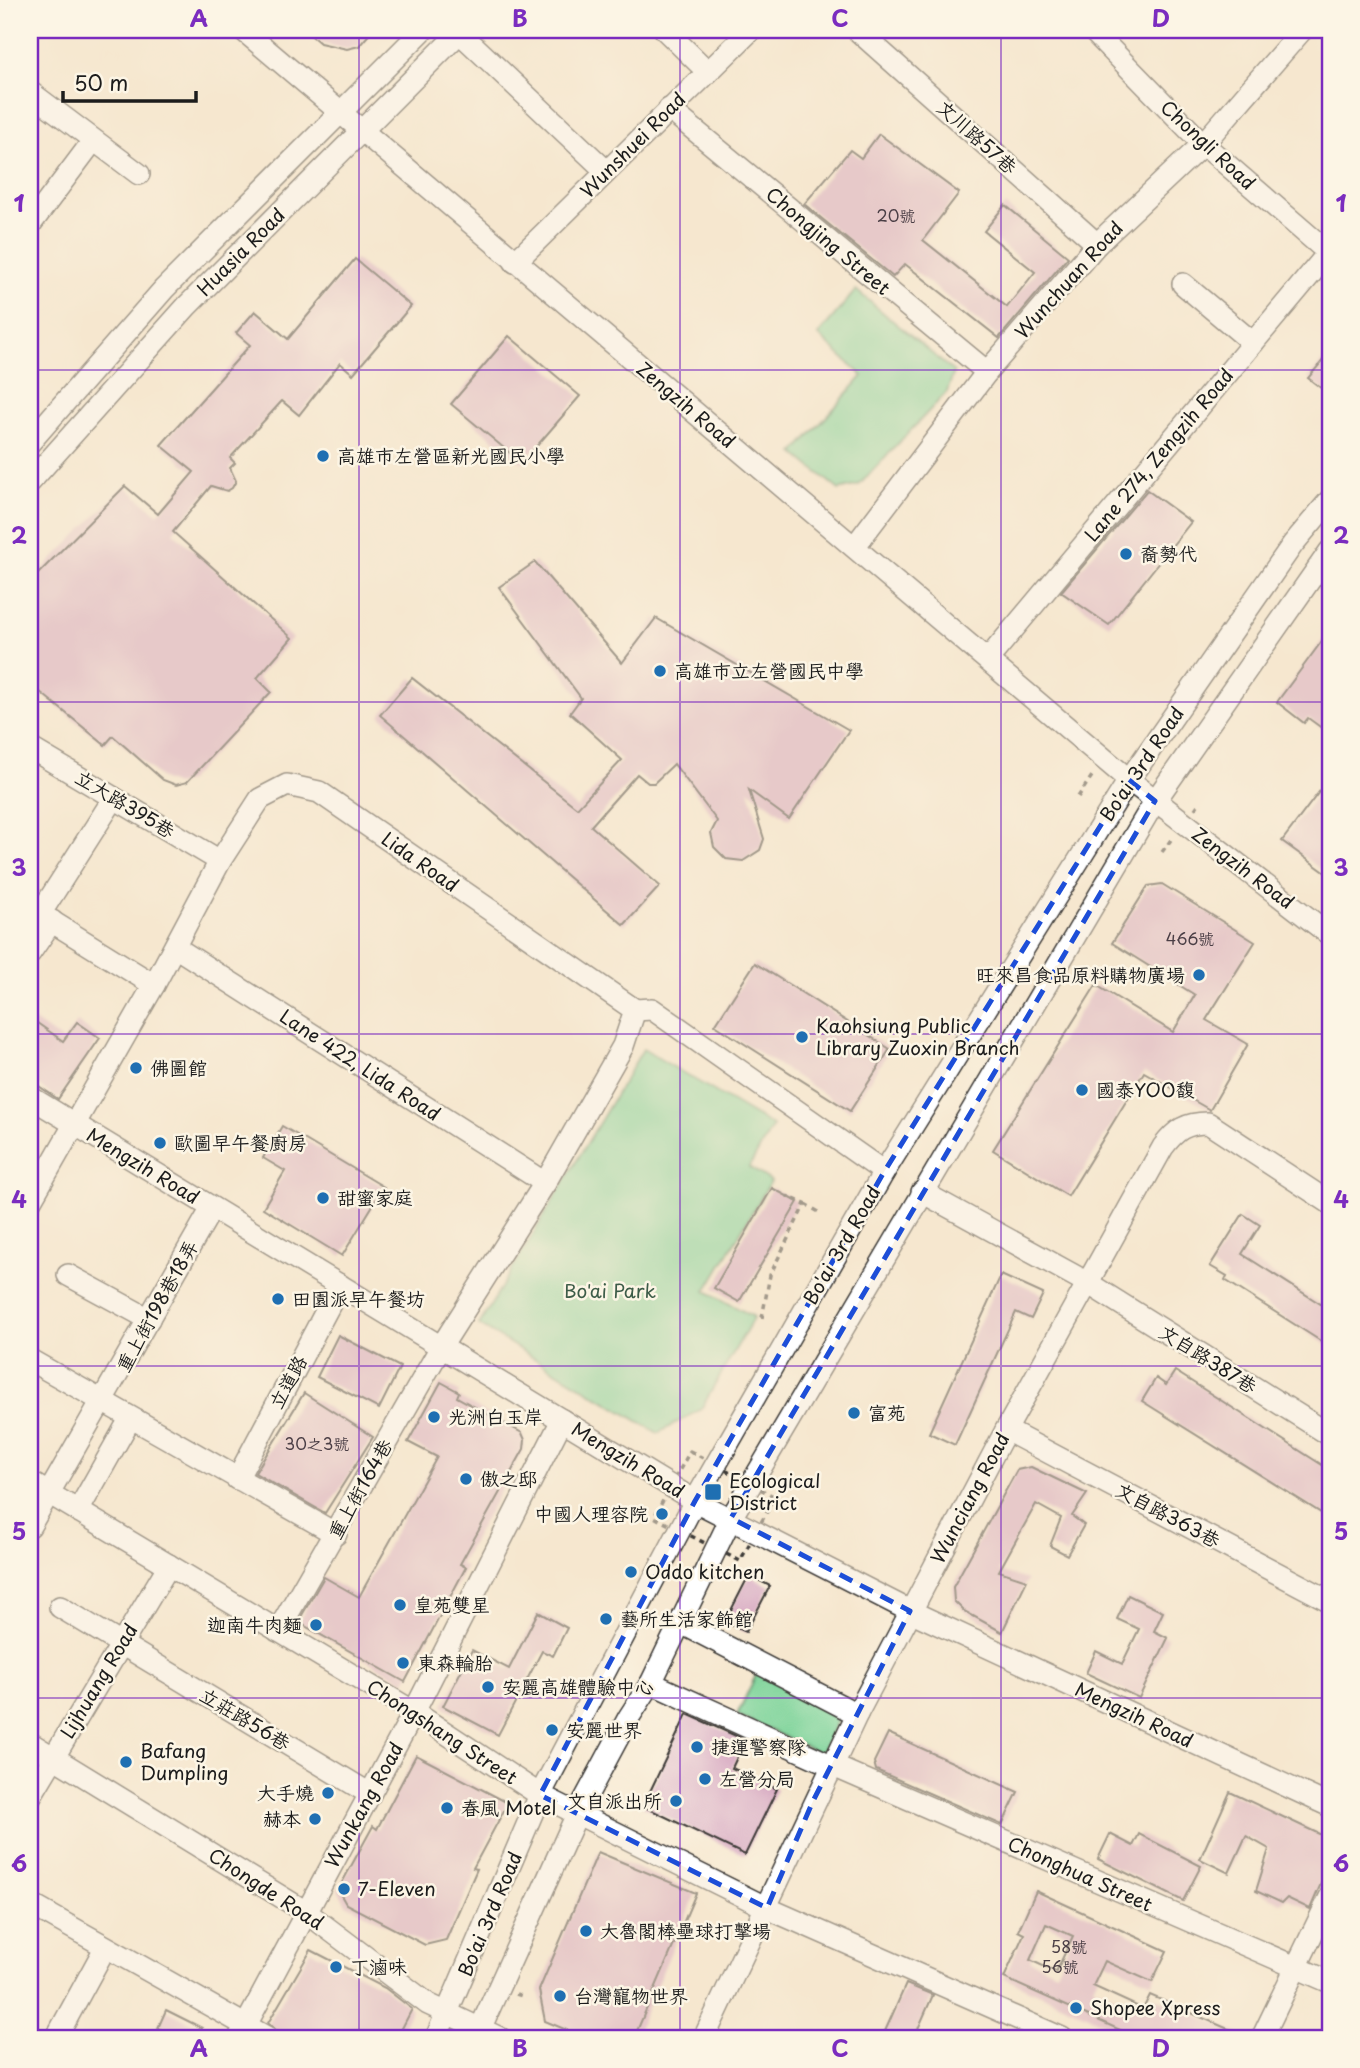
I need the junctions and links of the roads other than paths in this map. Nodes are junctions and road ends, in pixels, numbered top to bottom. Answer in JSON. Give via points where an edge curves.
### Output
{"nodes":[{"id":1,"x":243,"y":30,"type":"edge"},
{"id":2,"x":423,"y":30,"type":"edge"},
{"id":3,"x":665,"y":30,"type":"edge"},
{"id":4,"x":751,"y":30,"type":"edge"},
{"id":5,"x":857,"y":30,"type":"edge"},
{"id":6,"x":1092,"y":30,"type":"edge"},
{"id":7,"x":1302,"y":30,"type":"edge"},
{"id":8,"x":460,"y":31,"type":"edge"},
{"id":9,"x":708,"y":72,"type":"junction"},
{"id":10,"x":30,"y":92,"type":"edge"},
{"id":11,"x":669,"y":109,"type":"junction"},
{"id":12,"x":341,"y":112,"type":"junction"},
{"id":13,"x":363,"y":130,"type":"junction"},
{"id":14,"x":93,"y":141,"type":"junction"},
{"id":15,"x":1203,"y":144,"type":"junction"},
{"id":16,"x":606,"y":171,"type":"junction"},
{"id":17,"x":139,"y":174,"type":"dead end"},
{"id":18,"x":30,"y":225,"type":"edge"},
{"id":19,"x":1097,"y":244,"type":"junction"},
{"id":20,"x":1330,"y":253,"type":"edge"},
{"id":21,"x":515,"y":262,"type":"junction"},
{"id":22,"x":1183,"y":284,"type":"dead end"},
{"id":23,"x":1253,"y":343,"type":"junction"},
{"id":24,"x":987,"y":372,"type":"junction"},
{"id":25,"x":65,"y":402,"type":"junction"},
{"id":26,"x":85,"y":421,"type":"junction"},
{"id":27,"x":30,"y":442,"type":"edge"},
{"id":28,"x":30,"y":482,"type":"edge"},
{"id":29,"x":1330,"y":500,"type":"edge"},
{"id":30,"x":855,"y":545,"type":"junction"},
{"id":31,"x":1330,"y":551,"type":"edge"},
{"id":32,"x":989,"y":658,"type":"junction"},
{"id":33,"x":30,"y":748,"type":"edge"},
{"id":34,"x":1129,"y":780,"type":"junction"},
{"id":35,"x":114,"y":798,"type":"junction"},
{"id":36,"x":1155,"y":801,"type":"junction"},
{"id":37,"x":220,"y":861,"type":"junction"},
{"id":38,"x":40,"y":914,"type":"edge"},
{"id":39,"x":1328,"y":927,"type":"edge"},
{"id":40,"x":175,"y":947,"type":"junction"},
{"id":41,"x":30,"y":953,"type":"edge"},
{"id":42,"x":154,"y":985,"type":"junction"},
{"id":43,"x":635,"y":1010,"type":"junction"},
{"id":44,"x":30,"y":1097,"type":"edge"},
{"id":45,"x":75,"y":1125,"type":"junction"},
{"id":46,"x":884,"y":1171,"type":"junction"},
{"id":47,"x":545,"y":1183,"type":"junction"},
{"id":48,"x":922,"y":1192,"type":"junction"},
{"id":49,"x":30,"y":1202,"type":"edge"},
{"id":50,"x":1330,"y":1203,"type":"edge"},
{"id":51,"x":212,"y":1208,"type":"junction"},
{"id":52,"x":68,"y":1275,"type":"dead end"},
{"id":53,"x":1086,"y":1282,"type":"junction"},
{"id":54,"x":340,"y":1285,"type":"junction"},
{"id":55,"x":149,"y":1319,"type":"junction"},
{"id":56,"x":441,"y":1347,"type":"junction"},
{"id":57,"x":30,"y":1360,"type":"edge"},
{"id":58,"x":102,"y":1404,"type":"junction"},
{"id":59,"x":130,"y":1419,"type":"junction"},
{"id":60,"x":562,"y":1420,"type":"junction"},
{"id":61,"x":1006,"y":1430,"type":"junction"},
{"id":62,"x":1330,"y":1436,"type":"edge"},
{"id":63,"x":237,"y":1479,"type":"junction"},
{"id":64,"x":30,"y":1482,"type":"edge"},
{"id":65,"x":50,"y":1494,"type":"junction"},
{"id":66,"x":695,"y":1501,"type":"junction"},
{"id":67,"x":78,"y":1510,"type":"junction"},
{"id":68,"x":731,"y":1518,"type":"junction"},
{"id":69,"x":30,"y":1526,"type":"edge"},
{"id":70,"x":335,"y":1534,"type":"junction"},
{"id":71,"x":169,"y":1565,"type":"junction"},
{"id":72,"x":1330,"y":1601,"type":"edge"},
{"id":73,"x":60,"y":1607,"type":"dead end"},
{"id":74,"x":910,"y":1611,"type":"junction"},
{"id":75,"x":681,"y":1623,"type":"junction"},
{"id":76,"x":278,"y":1631,"type":"junction"},
{"id":77,"x":120,"y":1644,"type":"junction"},
{"id":78,"x":651,"y":1683,"type":"junction"},
{"id":79,"x":414,"y":1712,"type":"junction"},
{"id":80,"x":857,"y":1714,"type":"junction"},
{"id":81,"x":30,"y":1743,"type":"edge"},
{"id":82,"x":53,"y":1757,"type":"junction"},
{"id":83,"x":831,"y":1765,"type":"junction"},
{"id":84,"x":370,"y":1794,"type":"junction"},
{"id":85,"x":540,"y":1795,"type":"junction"},
{"id":86,"x":30,"y":1797,"type":"edge"},
{"id":87,"x":1330,"y":1806,"type":"edge"},
{"id":88,"x":577,"y":1814,"type":"junction"},
{"id":89,"x":1330,"y":1897,"type":"edge"},
{"id":90,"x":30,"y":1904,"type":"edge"},
{"id":91,"x":767,"y":1908,"type":"junction"},
{"id":92,"x":306,"y":1912,"type":"junction"},
{"id":93,"x":106,"y":1948,"type":"junction"},
{"id":94,"x":1296,"y":1968,"type":"junction"},
{"id":95,"x":1330,"y":1982,"type":"edge"},
{"id":96,"x":447,"y":2013,"type":"junction"},
{"id":97,"x":242,"y":2032,"type":"edge"},
{"id":98,"x":478,"y":2034,"type":"edge"},
{"id":99,"x":56,"y":2038,"type":"edge"},
{"id":100,"x":268,"y":2038,"type":"edge"},
{"id":101,"x":436,"y":2038,"type":"edge"},
{"id":102,"x":500,"y":2038,"type":"edge"},
{"id":103,"x":704,"y":2038,"type":"edge"},
{"id":104,"x":1062,"y":2038,"type":"edge"},
{"id":105,"x":1262,"y":2038,"type":"edge"}],
"edges":[{"from":1,"to":12,"type":"street","name":"Zengzih Road"},
{"from":2,"to":12,"type":"street","name":"Huasia Road"},
{"from":3,"to":9,"type":"street"},
{"from":4,"to":9,"type":"street","name":"Wunshuei Road"},
{"from":5,"to":19,"type":"street","name":"文川路57巷"},
{"from":6,"to":15,"type":"street","name":"Chongli Road"},
{"from":7,"to":15,"type":"street","name":"Wunchuan Road"},
{"from":8,"to":13,"type":"street","name":"Huasia Road"},
{"from":8,"to":16,"type":"street"},
{"from":9,"to":11,"type":"street","name":"Wunshuei Road"},
{"from":10,"to":14,"type":"street"},
{"from":11,"to":16,"type":"street","name":"Wunshuei Road"},
{"from":11,"to":24,"type":"street","name":"Chongjing Street"},
{"from":12,"to":13,"type":"street","name":"Zengzih Road"},
{"from":12,"to":25,"type":"street","name":"Huasia Road","via":[[164,289]]},
{"from":13,"to":21,"type":"street","name":"Zengzih Road"},
{"from":13,"to":26,"type":"street","name":"Huasia Road","via":[[187,306]]},
{"from":14,"to":17,"type":"street"},
{"from":14,"to":18,"type":"street"},
{"from":15,"to":19,"type":"street","name":"Wunchuan Road"},
{"from":15,"to":20,"type":"street","name":"Chongli Road"},
{"from":16,"to":21,"type":"street","name":"Wunshuei Road"},
{"from":19,"to":24,"type":"street","name":"Wunchuan Road"},
{"from":20,"to":23,"type":"street","name":"Lane 274, Zengzih Road"},
{"from":21,"to":30,"type":"street","name":"Zengzih Road"},
{"from":22,"to":23,"type":"street"},
{"from":23,"to":32,"type":"street","name":"Lane 274, Zengzih Road"},
{"from":24,"to":30,"type":"street","name":"Wunchuan Road"},
{"from":25,"to":26,"type":"street"},
{"from":25,"to":27,"type":"street","name":"Huasia Road"},
{"from":26,"to":28,"type":"street","name":"Huasia Road"},
{"from":29,"to":34,"type":"street","name":"Bo'ai 3rd Road","via":[[1293,544]]},
{"from":30,"to":32,"type":"street","name":"Zengzih Road"},
{"from":31,"to":36,"type":"street","name":"Bo'ai 3rd Road"},
{"from":32,"to":34,"type":"street","name":"Zengzih Road"},
{"from":33,"to":35,"type":"street","name":"立大路395巷"},
{"from":34,"to":36,"type":"street","name":"Zengzih Road"},
{"from":34,"to":46,"type":"street","name":"Bo'ai 3rd Road"},
{"from":35,"to":37,"type":"street","name":"立大路395巷"},
{"from":35,"to":38,"type":"street"},
{"from":36,"to":39,"type":"street","name":"Zengzih Road"},
{"from":36,"to":48,"type":"street","name":"Bo'ai 3rd Road"},
{"from":37,"to":40,"type":"street","name":"Lida Road"},
{"from":37,"to":43,"type":"street","name":"Lida Road","via":[[260,799],[287,785],[319,792]]},
{"from":38,"to":41,"type":"street"},
{"from":38,"to":42,"type":"street"},
{"from":40,"to":42,"type":"street","name":"Lida Road"},
{"from":40,"to":47,"type":"street","name":"Lane 422, Lida Road"},
{"from":42,"to":45,"type":"street","name":"Lida Road"},
{"from":43,"to":46,"type":"street","name":"Lida Road","via":[[652,1009]]},
{"from":43,"to":47,"type":"street","via":[[623,1045]]},
{"from":44,"to":45,"type":"street","name":"Mengzih Road"},
{"from":45,"to":49,"type":"street","name":"Lida Road"},
{"from":45,"to":51,"type":"street","name":"Mengzih Road"},
{"from":46,"to":66,"type":"street","name":"Bo'ai 3rd Road"},
{"from":47,"to":56,"type":"street"},
{"from":48,"to":53,"type":"street","name":"文自路387巷"},
{"from":48,"to":68,"type":"street","name":"Bo'ai 3rd Road"},
{"from":50,"to":53,"type":"street","name":"Wunciang Road","via":[[1208,1123],[1191,1123],[1177,1129],[1163,1147]]},
{"from":51,"to":54,"type":"street","name":"Mengzih Road"},
{"from":51,"to":55,"type":"street","name":"重上街198巷18弄"},
{"from":52,"to":55,"type":"street"},
{"from":53,"to":61,"type":"street","name":"Wunciang Road"},
{"from":53,"to":62,"type":"street","name":"文自路387巷"},
{"from":54,"to":56,"type":"street","name":"Mengzih Road"},
{"from":54,"to":63,"type":"street","name":"立道路"},
{"from":55,"to":58,"type":"street","name":"重上街198巷18弄"},
{"from":56,"to":60,"type":"street","name":"Mengzih Road"},
{"from":56,"to":70,"type":"street","name":"重上街164巷"},
{"from":57,"to":58,"type":"street"},
{"from":58,"to":59,"type":"street"},
{"from":58,"to":65,"type":"street","name":"重上街198巷18弄"},
{"from":59,"to":63,"type":"street"},
{"from":59,"to":67,"type":"street"},
{"from":60,"to":66,"type":"street","name":"Mengzih Road"},
{"from":60,"to":79,"type":"street","name":"Wunkang Road"},
{"from":61,"to":72,"type":"street","name":"文自路363巷"},
{"from":61,"to":74,"type":"street","name":"Wunciang Road"},
{"from":63,"to":70,"type":"street"},
{"from":64,"to":65,"type":"street","name":"Chongshang Street"},
{"from":65,"to":67,"type":"street","name":"Chongshang Street"},
{"from":65,"to":69,"type":"street","name":"重上街198巷18弄"},
{"from":66,"to":68,"type":"street","name":"Mengzih Road"},
{"from":66,"to":85,"type":"street","name":"Bo'ai 3rd Road"},
{"from":67,"to":71,"type":"street","name":"Chongshang Street"},
{"from":68,"to":74,"type":"street","name":"Mengzih Road"},
{"from":68,"to":75,"type":"street","name":"Bo'ai 3rd Road"},
{"from":70,"to":76,"type":"street","name":"重上街164巷"},
{"from":71,"to":76,"type":"street","name":"Chongshang Street"},
{"from":71,"to":77,"type":"street","name":"Lijhuang Road"},
{"from":73,"to":77,"type":"street","name":"立莊路56巷"},
{"from":74,"to":80,"type":"street","name":"Wunciang Road"},
{"from":74,"to":87,"type":"street","name":"Mengzih Road"},
{"from":75,"to":78,"type":"street","name":"Bo'ai 3rd Road"},
{"from":75,"to":80,"type":"street"},
{"from":76,"to":79,"type":"street","name":"Chongshang Street"},
{"from":77,"to":82,"type":"street","name":"Lijhuang Road"},
{"from":77,"to":84,"type":"street","name":"立莊路56巷"},
{"from":78,"to":83,"type":"street","name":"Chonghua Street"},
{"from":78,"to":88,"type":"street","name":"Bo'ai 3rd Road"},
{"from":79,"to":84,"type":"street","name":"Wunkang Road"},
{"from":79,"to":85,"type":"street","name":"Chongshang Street"},
{"from":80,"to":83,"type":"street","name":"Wunciang Road"},
{"from":81,"to":82,"type":"street","name":"Chongde Road"},
{"from":82,"to":86,"type":"street","name":"Lijhuang Road"},
{"from":82,"to":92,"type":"street","name":"Chongde Road"},
{"from":83,"to":91,"type":"street","name":"Wunciang Road"},
{"from":83,"to":94,"type":"street","name":"Chonghua Street"},
{"from":84,"to":92,"type":"street","name":"Wunkang Road"},
{"from":85,"to":88,"type":"street","name":"Chongshang Street"},
{"from":85,"to":96,"type":"street","name":"Bo'ai 3rd Road"},
{"from":88,"to":91,"type":"street","name":"Chongshang Street"},
{"from":88,"to":98,"type":"street","name":"Bo'ai 3rd Road"},
{"from":89,"to":94,"type":"street"},
{"from":90,"to":93,"type":"street"},
{"from":91,"to":103,"type":"street","name":"Wunciang Road"},
{"from":91,"to":104,"type":"street","name":"Chongshang Street"},
{"from":92,"to":96,"type":"street","name":"Chongde Road","via":[[428,2004]]},
{"from":92,"to":97,"type":"street","name":"Wunkang Road"},
{"from":93,"to":97,"type":"street"},
{"from":93,"to":99,"type":"street"},
{"from":94,"to":95,"type":"street","name":"Chonghua Street"},
{"from":94,"to":105,"type":"street"},
{"from":96,"to":98,"type":"street","name":"Chongde Road"},
{"from":96,"to":101,"type":"street","name":"Bo'ai 3rd Road"},
{"from":97,"to":100,"type":"street"},
{"from":98,"to":102,"type":"street","name":"Chongde Road"}]}
